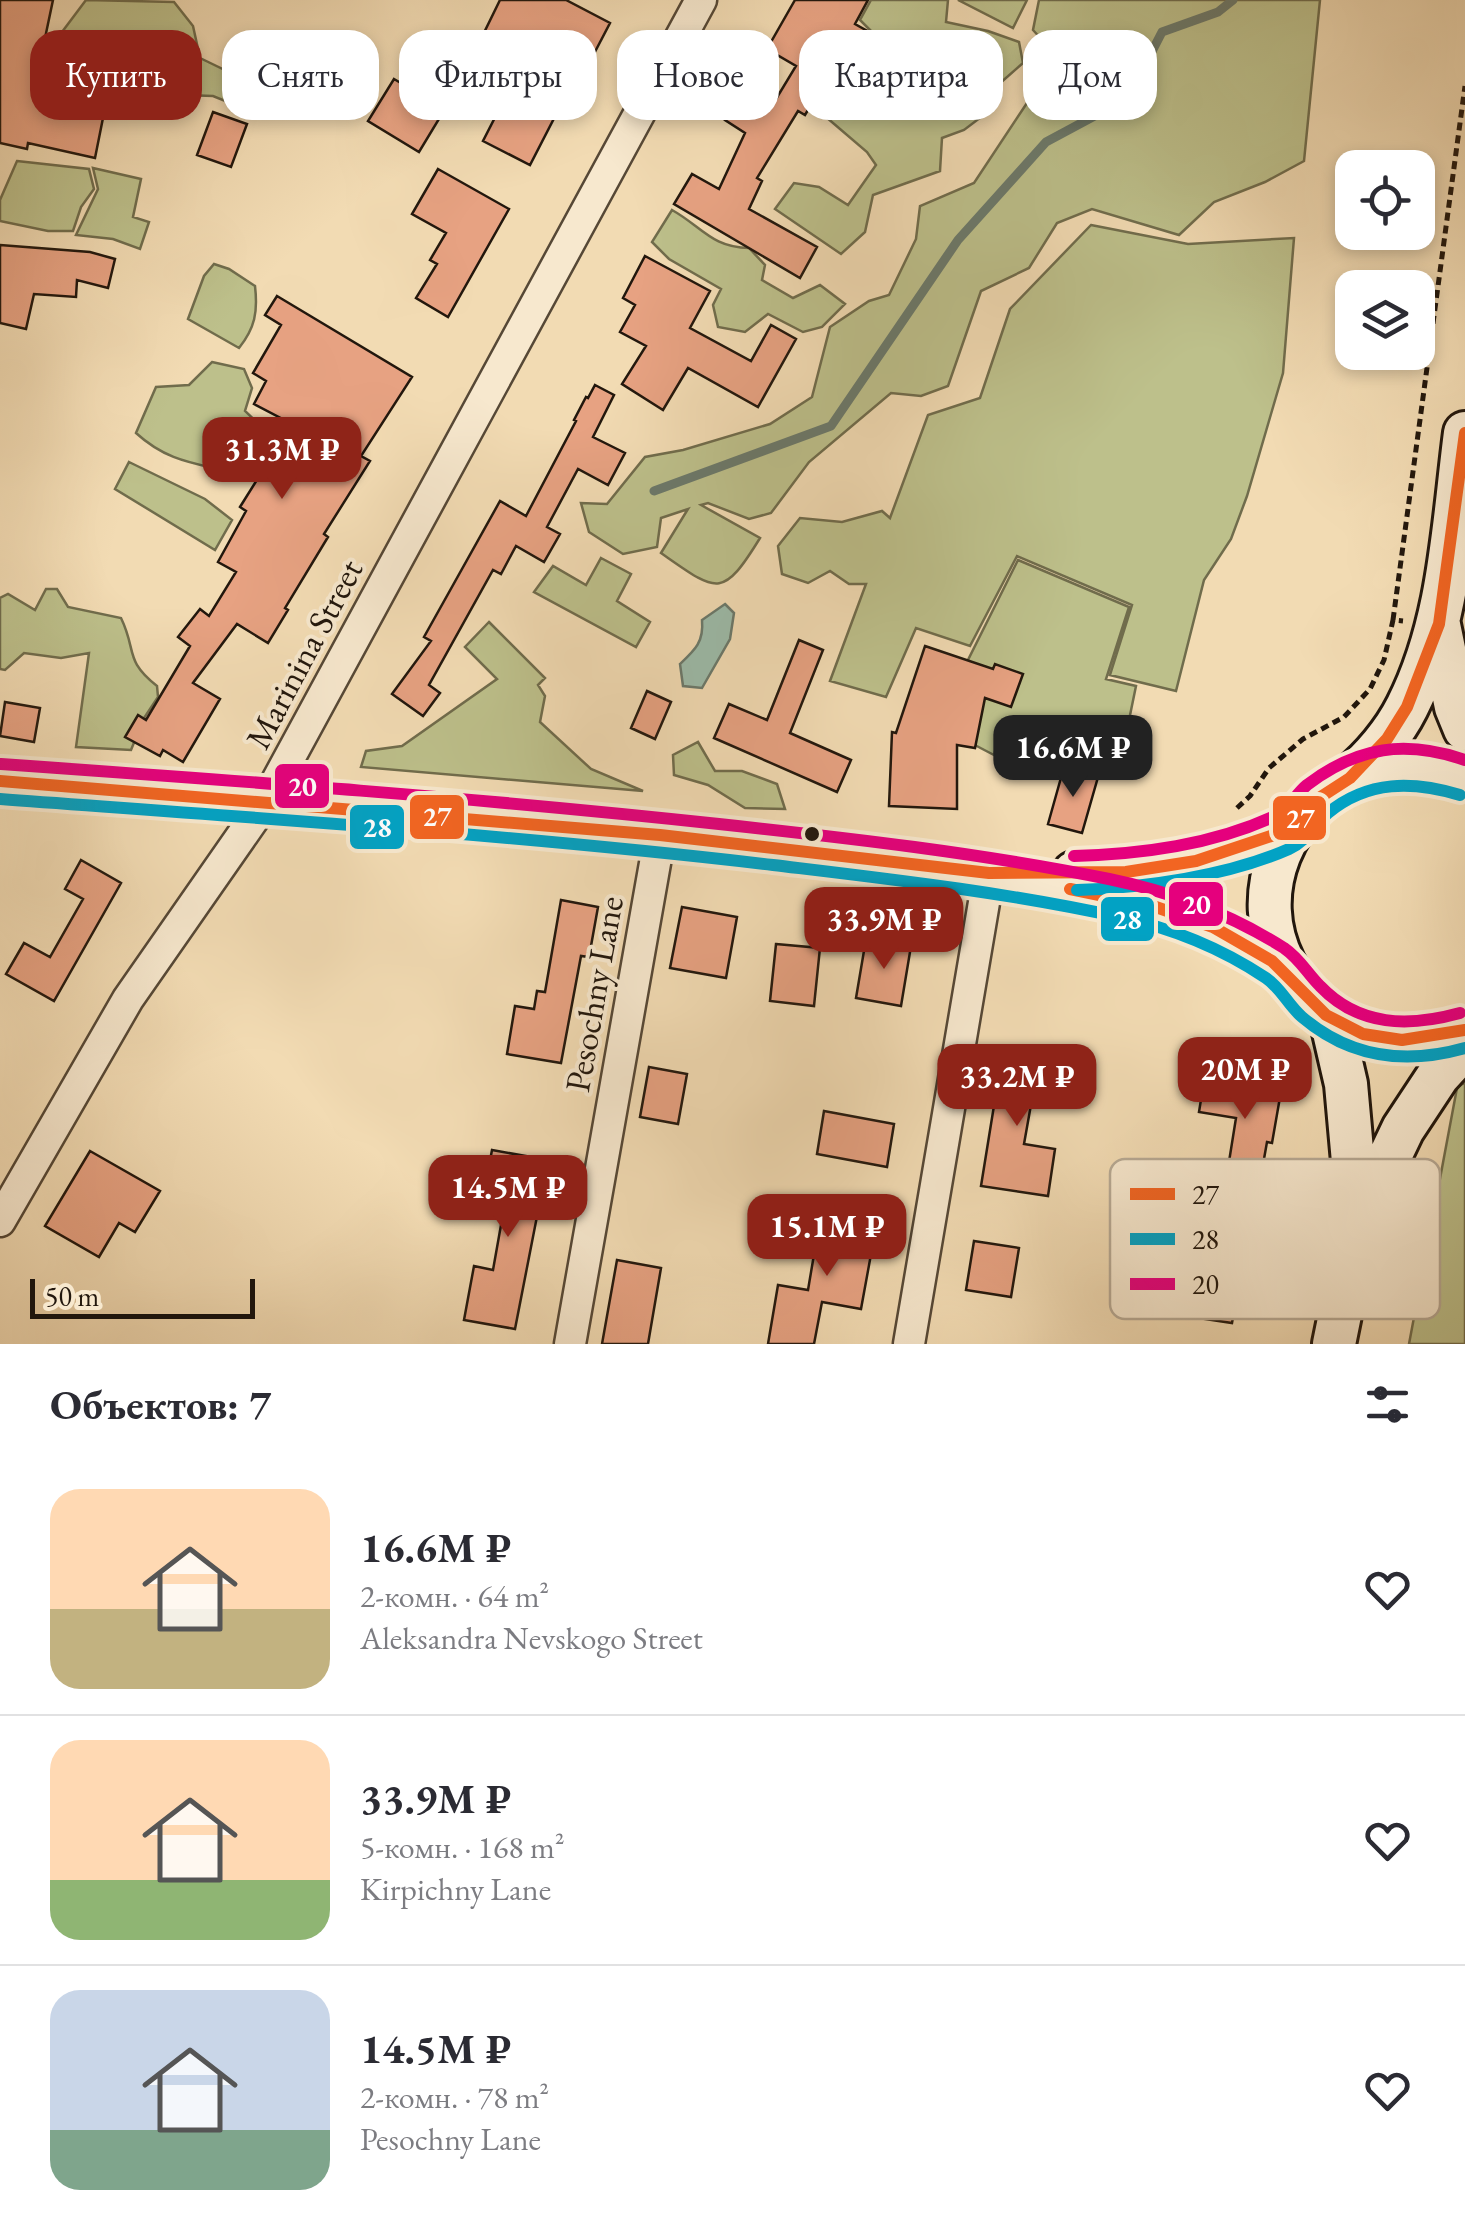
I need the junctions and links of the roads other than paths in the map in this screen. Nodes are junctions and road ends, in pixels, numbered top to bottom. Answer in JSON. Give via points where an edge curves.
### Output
{"nodes":[{"id":1,"x":701,"y":0,"type":"edge"},
{"id":2,"x":1465,"y":433,"type":"edge"},
{"id":3,"x":1440,"y":624,"type":"junction"},
{"id":4,"x":1465,"y":730,"type":"edge"},
{"id":5,"x":1350,"y":778,"type":"junction"},
{"id":6,"x":1465,"y":778,"type":"edge"},
{"id":7,"x":0,"y":781,"type":"edge"},
{"id":8,"x":266,"y":801,"type":"junction"},
{"id":9,"x":1290,"y":830,"type":"junction"},
{"id":10,"x":660,"y":835,"type":"junction"},
{"id":11,"x":989,"y":874,"type":"junction"},
{"id":12,"x":1286,"y":971,"type":"junction"},
{"id":13,"x":1331,"y":1020,"type":"junction"},
{"id":14,"x":1465,"y":1030,"type":"edge"},
{"id":15,"x":1465,"y":1046,"type":"edge"},
{"id":16,"x":1353,"y":1159,"type":"edge"},
{"id":17,"x":1389,"y":1159,"type":"edge"},
{"id":18,"x":0,"y":1221,"type":"edge"},
{"id":19,"x":1339,"y":1319,"type":"edge"},
{"id":20,"x":570,"y":1344,"type":"edge"},
{"id":21,"x":908,"y":1344,"type":"edge"},
{"id":22,"x":1334,"y":1344,"type":"edge"}],
"edges":[{"from":1,"to":8,"type":"street","name":"Marinina Street"},
{"from":2,"to":3,"type":"main road"},
{"from":3,"to":4,"type":"main road"},
{"from":3,"to":5,"type":"main road","via":[[1407,707],[1387,740]]},
{"from":5,"to":6,"type":"main road","via":[[1388,766],[1428,766]]},
{"from":5,"to":9,"type":"main road","via":[[1316,800]]},
{"from":7,"to":8,"type":"main road"},
{"from":8,"to":10,"type":"main road"},
{"from":8,"to":18,"type":"street","name":"Marinina Street","via":[[128,999]]},
{"from":9,"to":11,"type":"main road","via":[[1196,861],[1126,872]]},
{"from":9,"to":12,"type":"main road","via":[[1274,868],[1269,908]]},
{"from":10,"to":11,"type":"main road"},
{"from":10,"to":20,"type":"street","name":"Pesochny Lane"},
{"from":11,"to":12,"type":"main road","via":[[1193,918]]},
{"from":11,"to":21,"type":"street"},
{"from":12,"to":13,"type":"main road"},
{"from":13,"to":14,"type":"main road","via":[[1394,1042]]},
{"from":13,"to":16,"type":"main road"},
{"from":15,"to":17,"type":"main road","via":[[1438,1076]]},
{"from":19,"to":22,"type":"main road"}]}
